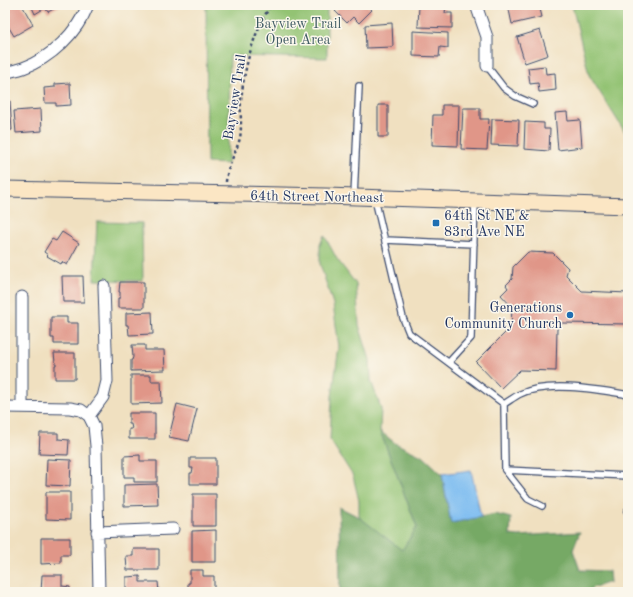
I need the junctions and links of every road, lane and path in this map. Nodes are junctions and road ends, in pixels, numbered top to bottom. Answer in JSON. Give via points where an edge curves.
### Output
{"nodes":[{"id":1,"x":88,"y":5,"type":"edge"},
{"id":2,"x":271,"y":5,"type":"edge"},
{"id":3,"x":476,"y":5,"type":"edge"},
{"id":4,"x":487,"y":66,"type":"joint"},
{"id":5,"x":5,"y":73,"type":"edge"},
{"id":6,"x":359,"y":86,"type":"dead end"},
{"id":7,"x":533,"y":104,"type":"dead end"},
{"id":8,"x":5,"y":189,"type":"edge"},
{"id":9,"x":226,"y":194,"type":"junction"},
{"id":10,"x":354,"y":197,"type":"junction"},
{"id":11,"x":375,"y":198,"type":"junction"},
{"id":12,"x":475,"y":201,"type":"junction"},
{"id":13,"x":628,"y":206,"type":"edge"},
{"id":14,"x":385,"y":240,"type":"junction"},
{"id":15,"x":474,"y":244,"type":"junction"},
{"id":16,"x":104,"y":286,"type":"dead end"},
{"id":17,"x":22,"y":297,"type":"dead end"},
{"id":18,"x":449,"y":362,"type":"junction"},
{"id":19,"x":628,"y":396,"type":"edge"},
{"id":20,"x":504,"y":404,"type":"junction"},
{"id":21,"x":5,"y":407,"type":"edge"},
{"id":22,"x":22,"y":407,"type":"junction"},
{"id":23,"x":89,"y":416,"type":"junction"},
{"id":24,"x":505,"y":470,"type":"junction"},
{"id":25,"x":628,"y":476,"type":"edge"},
{"id":26,"x":542,"y":506,"type":"dead end"},
{"id":27,"x":173,"y":529,"type":"dead end"},
{"id":28,"x":97,"y":532,"type":"junction"},
{"id":29,"x":99,"y":592,"type":"edge"}],
"edges":[{"from":1,"to":5,"type":"street","via":[[64,42],[40,60]]},
{"from":2,"to":9,"type":"path","name":"Bayview Trail","via":[[262,19],[248,60],[241,102],[240,137],[227,171]]},
{"from":3,"to":4,"type":"street","via":[[487,37]]},
{"from":4,"to":7,"type":"lane","via":[[504,88]]},
{"from":6,"to":10,"type":"lane"},
{"from":8,"to":9,"type":"main road","name":"64th Street Northeast"},
{"from":9,"to":10,"type":"main road","name":"64th Street Northeast"},
{"from":10,"to":11,"type":"main road","name":"64th Street Northeast"},
{"from":11,"to":12,"type":"main road","name":"64th Street Northeast"},
{"from":11,"to":14,"type":"lane"},
{"from":12,"to":13,"type":"main road","name":"64th Street Northeast"},
{"from":12,"to":15,"type":"lane"},
{"from":14,"to":15,"type":"lane"},
{"from":14,"to":18,"type":"lane","via":[[403,318],[409,333]]},
{"from":15,"to":18,"type":"lane","via":[[471,338]]},
{"from":16,"to":23,"type":"street","via":[[107,381],[103,397]]},
{"from":17,"to":22,"type":"street"},
{"from":18,"to":20,"type":"lane"},
{"from":19,"to":20,"type":"lane","via":[[590,389],[549,387],[520,394]]},
{"from":20,"to":24,"type":"lane"},
{"from":21,"to":22,"type":"street"},
{"from":22,"to":23,"type":"street","via":[[70,408],[81,410]]},
{"from":23,"to":28,"type":"street","via":[[94,426],[96,446]]},
{"from":24,"to":25,"type":"lane"},
{"from":24,"to":26,"type":"lane","via":[[528,499]]},
{"from":27,"to":28,"type":"street"},
{"from":28,"to":29,"type":"street"}]}
